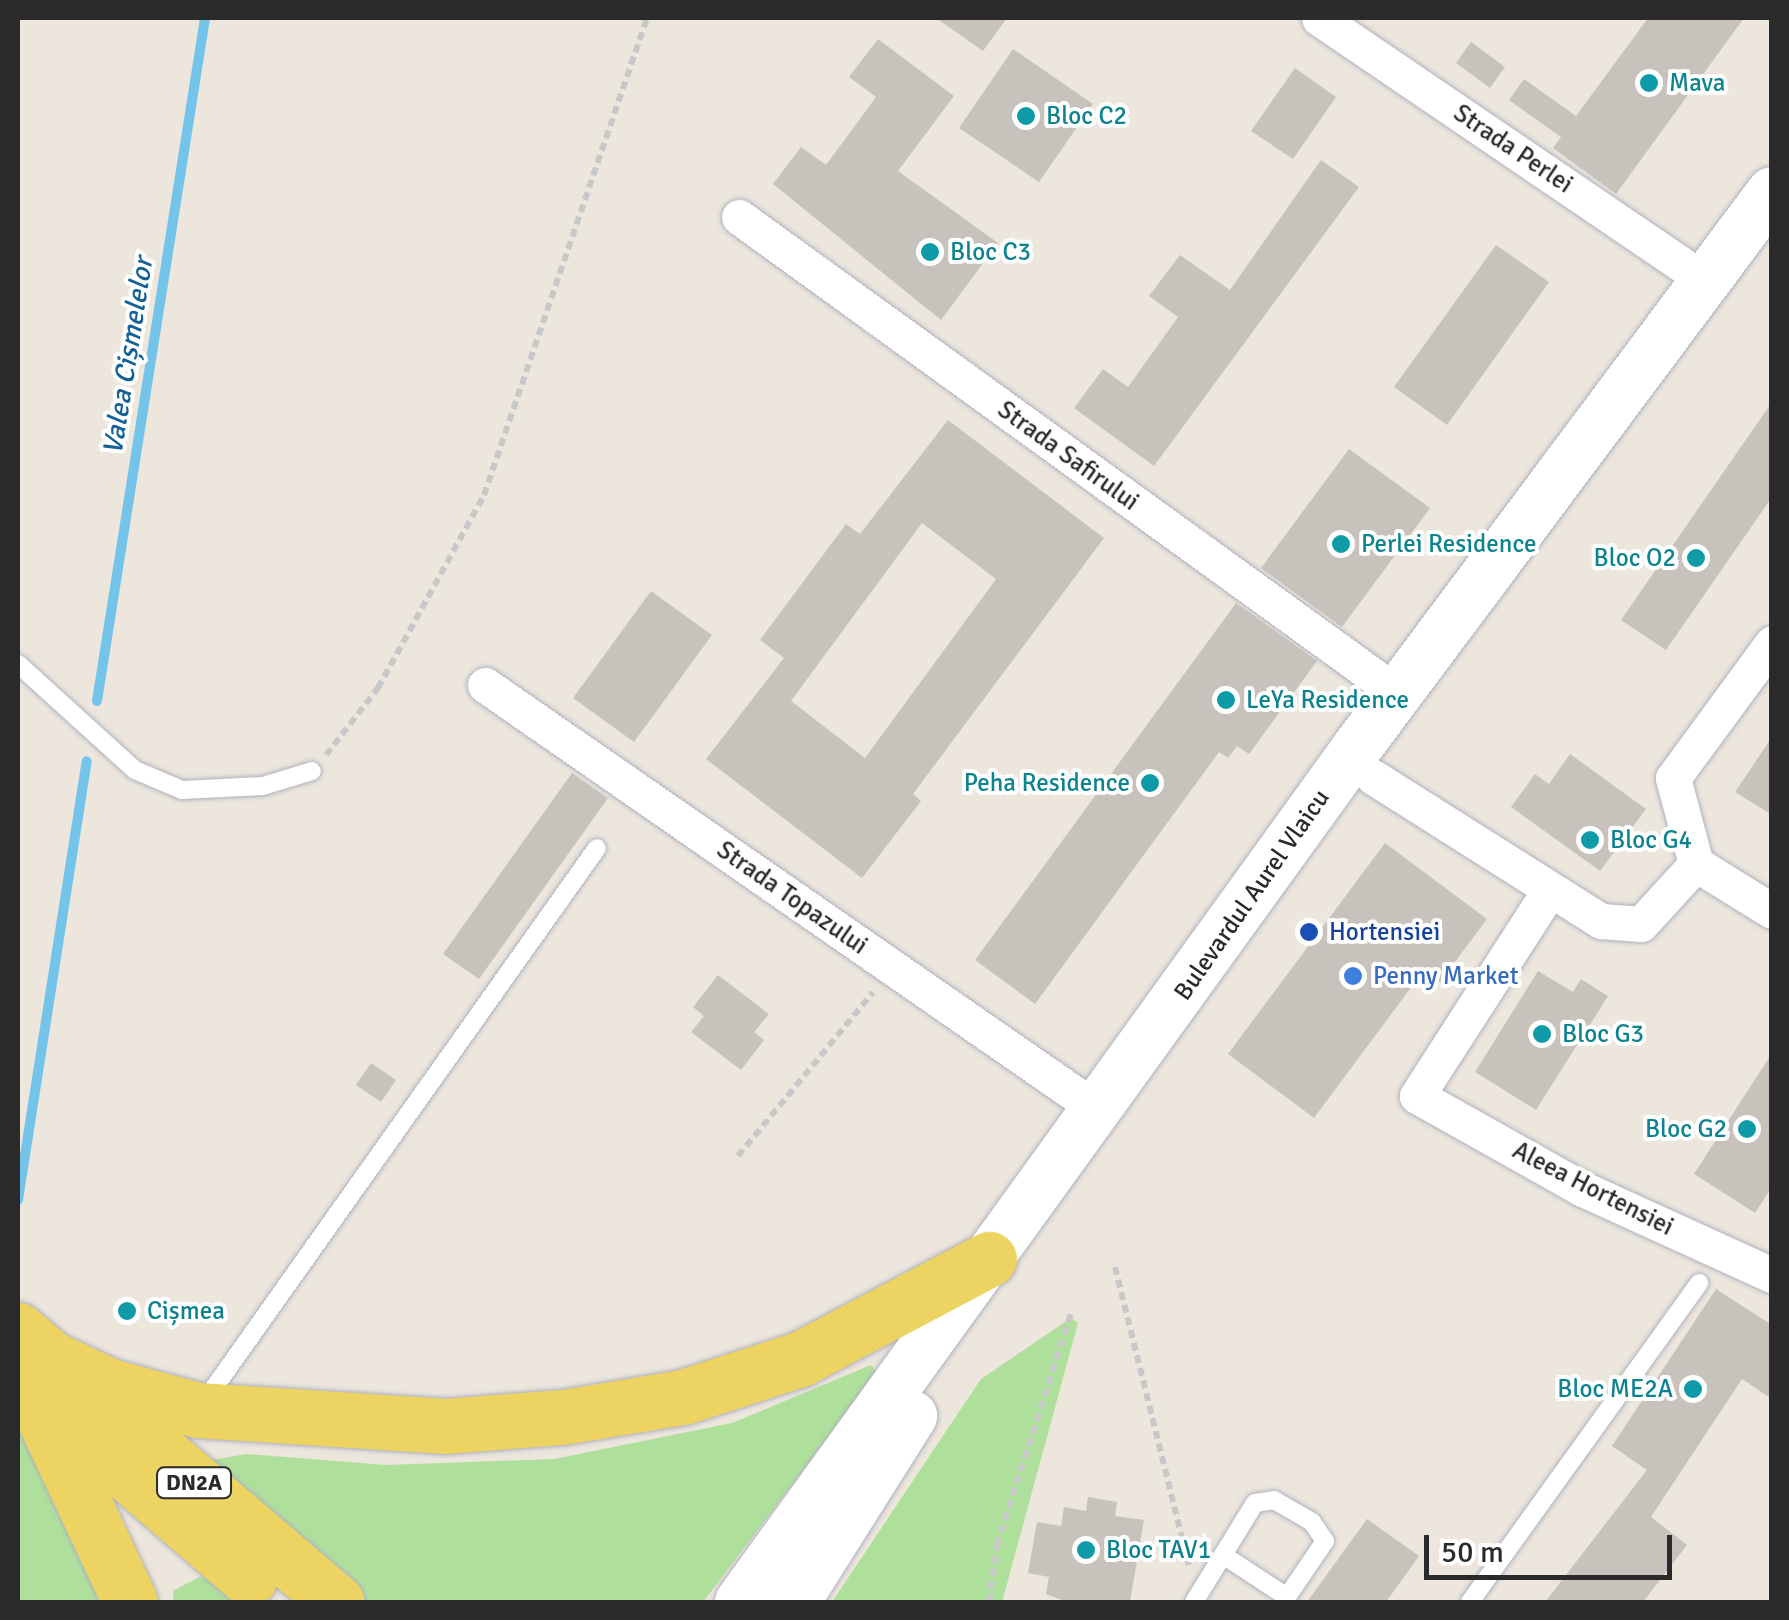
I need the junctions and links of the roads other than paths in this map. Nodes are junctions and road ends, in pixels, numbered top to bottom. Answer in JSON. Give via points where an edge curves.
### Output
{"nodes":[{"id":1,"x":1319,"y":18,"type":"edge"},
{"id":2,"x":1772,"y":192,"type":"edge"},
{"id":3,"x":739,"y":217,"type":"dead end"},
{"id":4,"x":1772,"y":233,"type":"edge"},
{"id":5,"x":1706,"y":282,"type":"junction"},
{"id":6,"x":1772,"y":643,"type":"edge"},
{"id":7,"x":18,"y":664,"type":"edge"},
{"id":8,"x":485,"y":685,"type":"dead end"},
{"id":9,"x":1397,"y":693,"type":"junction"},
{"id":10,"x":312,"y":771,"type":"road end"},
{"id":11,"x":1373,"y":777,"type":"junction"},
{"id":12,"x":597,"y":848,"type":"dead end"},
{"id":13,"x":1696,"y":864,"type":"junction"},
{"id":14,"x":1549,"y":891,"type":"junction"},
{"id":15,"x":1772,"y":910,"type":"edge"},
{"id":16,"x":1098,"y":1110,"type":"junction"},
{"id":17,"x":989,"y":1259,"type":"junction"},
{"id":18,"x":1772,"y":1275,"type":"edge"},
{"id":19,"x":1700,"y":1283,"type":"dead end"},
{"id":20,"x":30,"y":1365,"type":"edge"},
{"id":21,"x":198,"y":1410,"type":"junction"},
{"id":22,"x":1223,"y":1555,"type":"junction"},
{"id":23,"x":1196,"y":1600,"type":"edge"},
{"id":24,"x":1286,"y":1600,"type":"edge"},
{"id":25,"x":130,"y":1602,"type":"edge"},
{"id":26,"x":278,"y":1602,"type":"edge"},
{"id":27,"x":337,"y":1602,"type":"edge"},
{"id":28,"x":740,"y":1602,"type":"edge"},
{"id":29,"x":795,"y":1602,"type":"edge"},
{"id":30,"x":1470,"y":1602,"type":"edge"}],
"edges":[{"from":1,"to":5,"type":"street","name":"Strada Perlei"},
{"from":2,"to":5,"type":"main road","name":"Bulevardul Aurel Vlaicu"},
{"from":3,"to":9,"type":"street","name":"Strada Safirului"},
{"from":4,"to":11,"type":"main road","name":"Bulevardul Aurel Vlaicu"},
{"from":5,"to":9,"type":"main road","name":"Bulevardul Aurel Vlaicu"},
{"from":6,"to":13,"type":"street","via":[[1673,778]]},
{"from":7,"to":10,"type":"lane","via":[[135,770],[182,790],[264,786]]},
{"from":8,"to":16,"type":"street","name":"Strada Topazului"},
{"from":9,"to":16,"type":"main road","name":"Bulevardul Aurel Vlaicu"},
{"from":11,"to":14,"type":"street"},
{"from":11,"to":29,"type":"main road","name":"Bulevardul Aurel Vlaicu","via":[[941,1371]]},
{"from":12,"to":21,"type":"lane"},
{"from":13,"to":14,"type":"street","via":[[1640,924],[1601,921]]},
{"from":13,"to":15,"type":"street"},
{"from":14,"to":18,"type":"street","name":"Aleea Hortensiei","via":[[1418,1096],[1583,1190]]},
{"from":16,"to":17,"type":"main road","name":"Bulevardul Aurel Vlaicu"},
{"from":17,"to":21,"type":"main road","via":[[800,1359],[683,1398],[445,1426]]},
{"from":17,"to":28,"type":"main road","name":"Bulevardul Aurel Vlaicu"},
{"from":19,"to":30,"type":"lane"},
{"from":20,"to":21,"type":"main road"},
{"from":20,"to":25,"type":"main road"},
{"from":20,"to":26,"type":"main road","number":"DN2A"},
{"from":20,"to":27,"type":"main road","number":"DN2A"},
{"from":22,"to":23,"type":"lane"},
{"from":22,"to":24,"type":"lane"},
{"from":22,"to":24,"type":"lane","via":[[1254,1503],[1274,1500],[1312,1522],[1325,1540]]}]}
